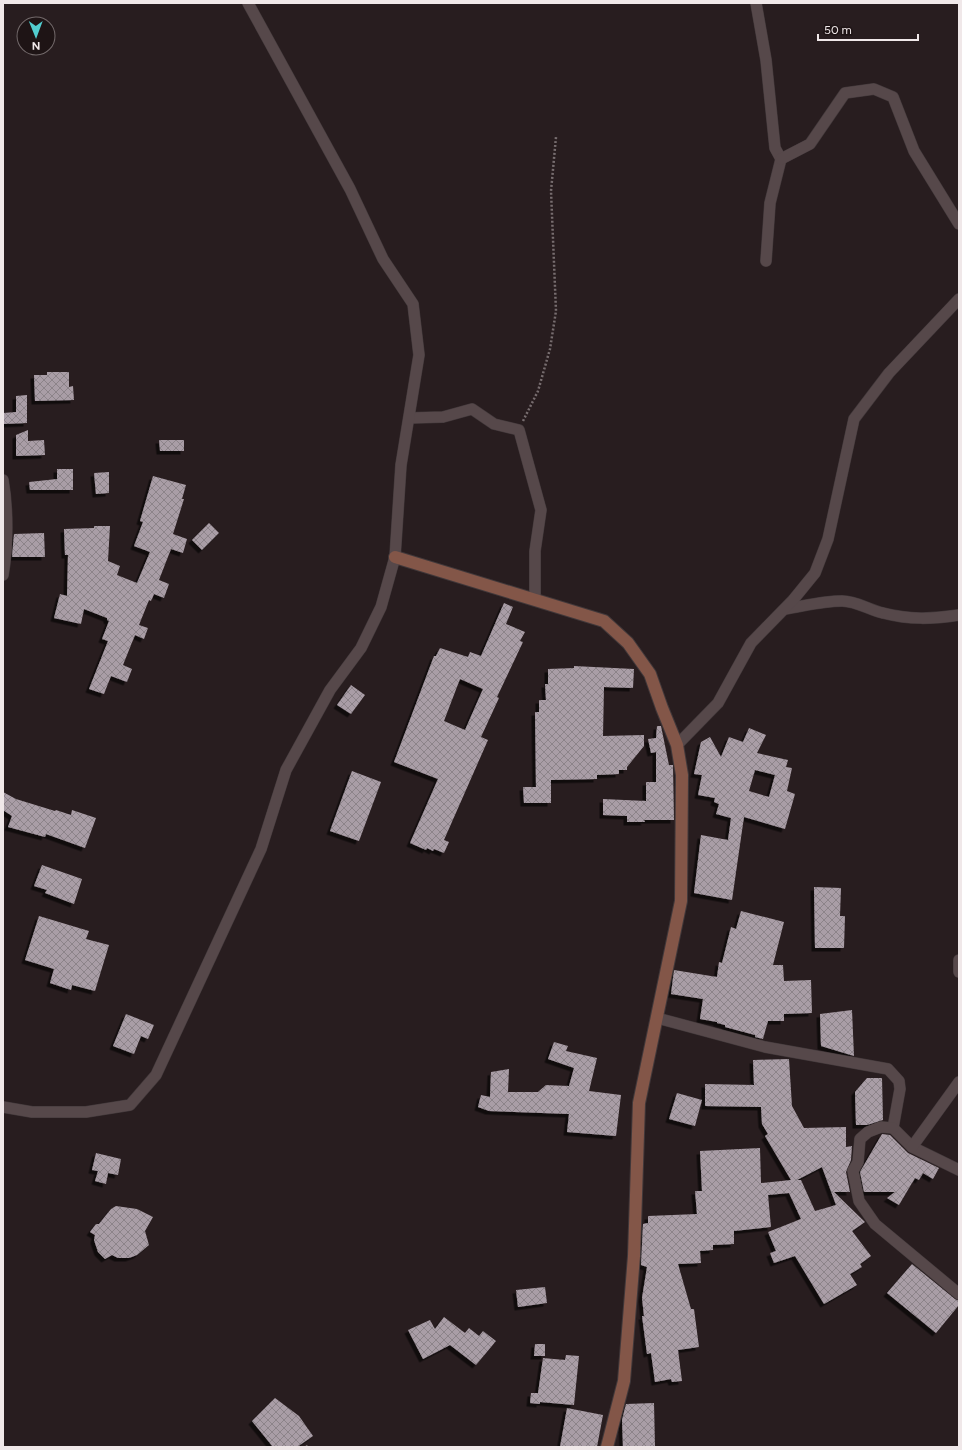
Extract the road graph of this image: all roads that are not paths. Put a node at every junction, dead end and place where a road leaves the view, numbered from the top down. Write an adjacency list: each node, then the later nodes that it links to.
1 (248, 3): 7 (street)
2 (756, 3): 3 (street)
3 (781, 159): 4 (street); 5 (street)
4 (959, 224)
5 (766, 261)
6 (959, 299): 12 (street)
7 (409, 418): 9 (street); 11 (street)
8 (3, 480): 10 (street)
9 (395, 558): 11 (street); 19 (street)
10 (3, 575)
11 (535, 599): 14 (street)
12 (785, 609): 13 (street); 14 (street)
13 (959, 615)
14 (677, 744): 17 (street)
15 (959, 960): 16 (street)
16 (959, 972)
17 (656, 1018): 20 (street); 24 (street)
18 (959, 1082): 21 (street)
19 (3, 1107)
20 (893, 1128): 21 (street); 23 (street)
21 (912, 1147): 22 (street)
22 (959, 1170)
23 (959, 1294)
24 (607, 1447)

